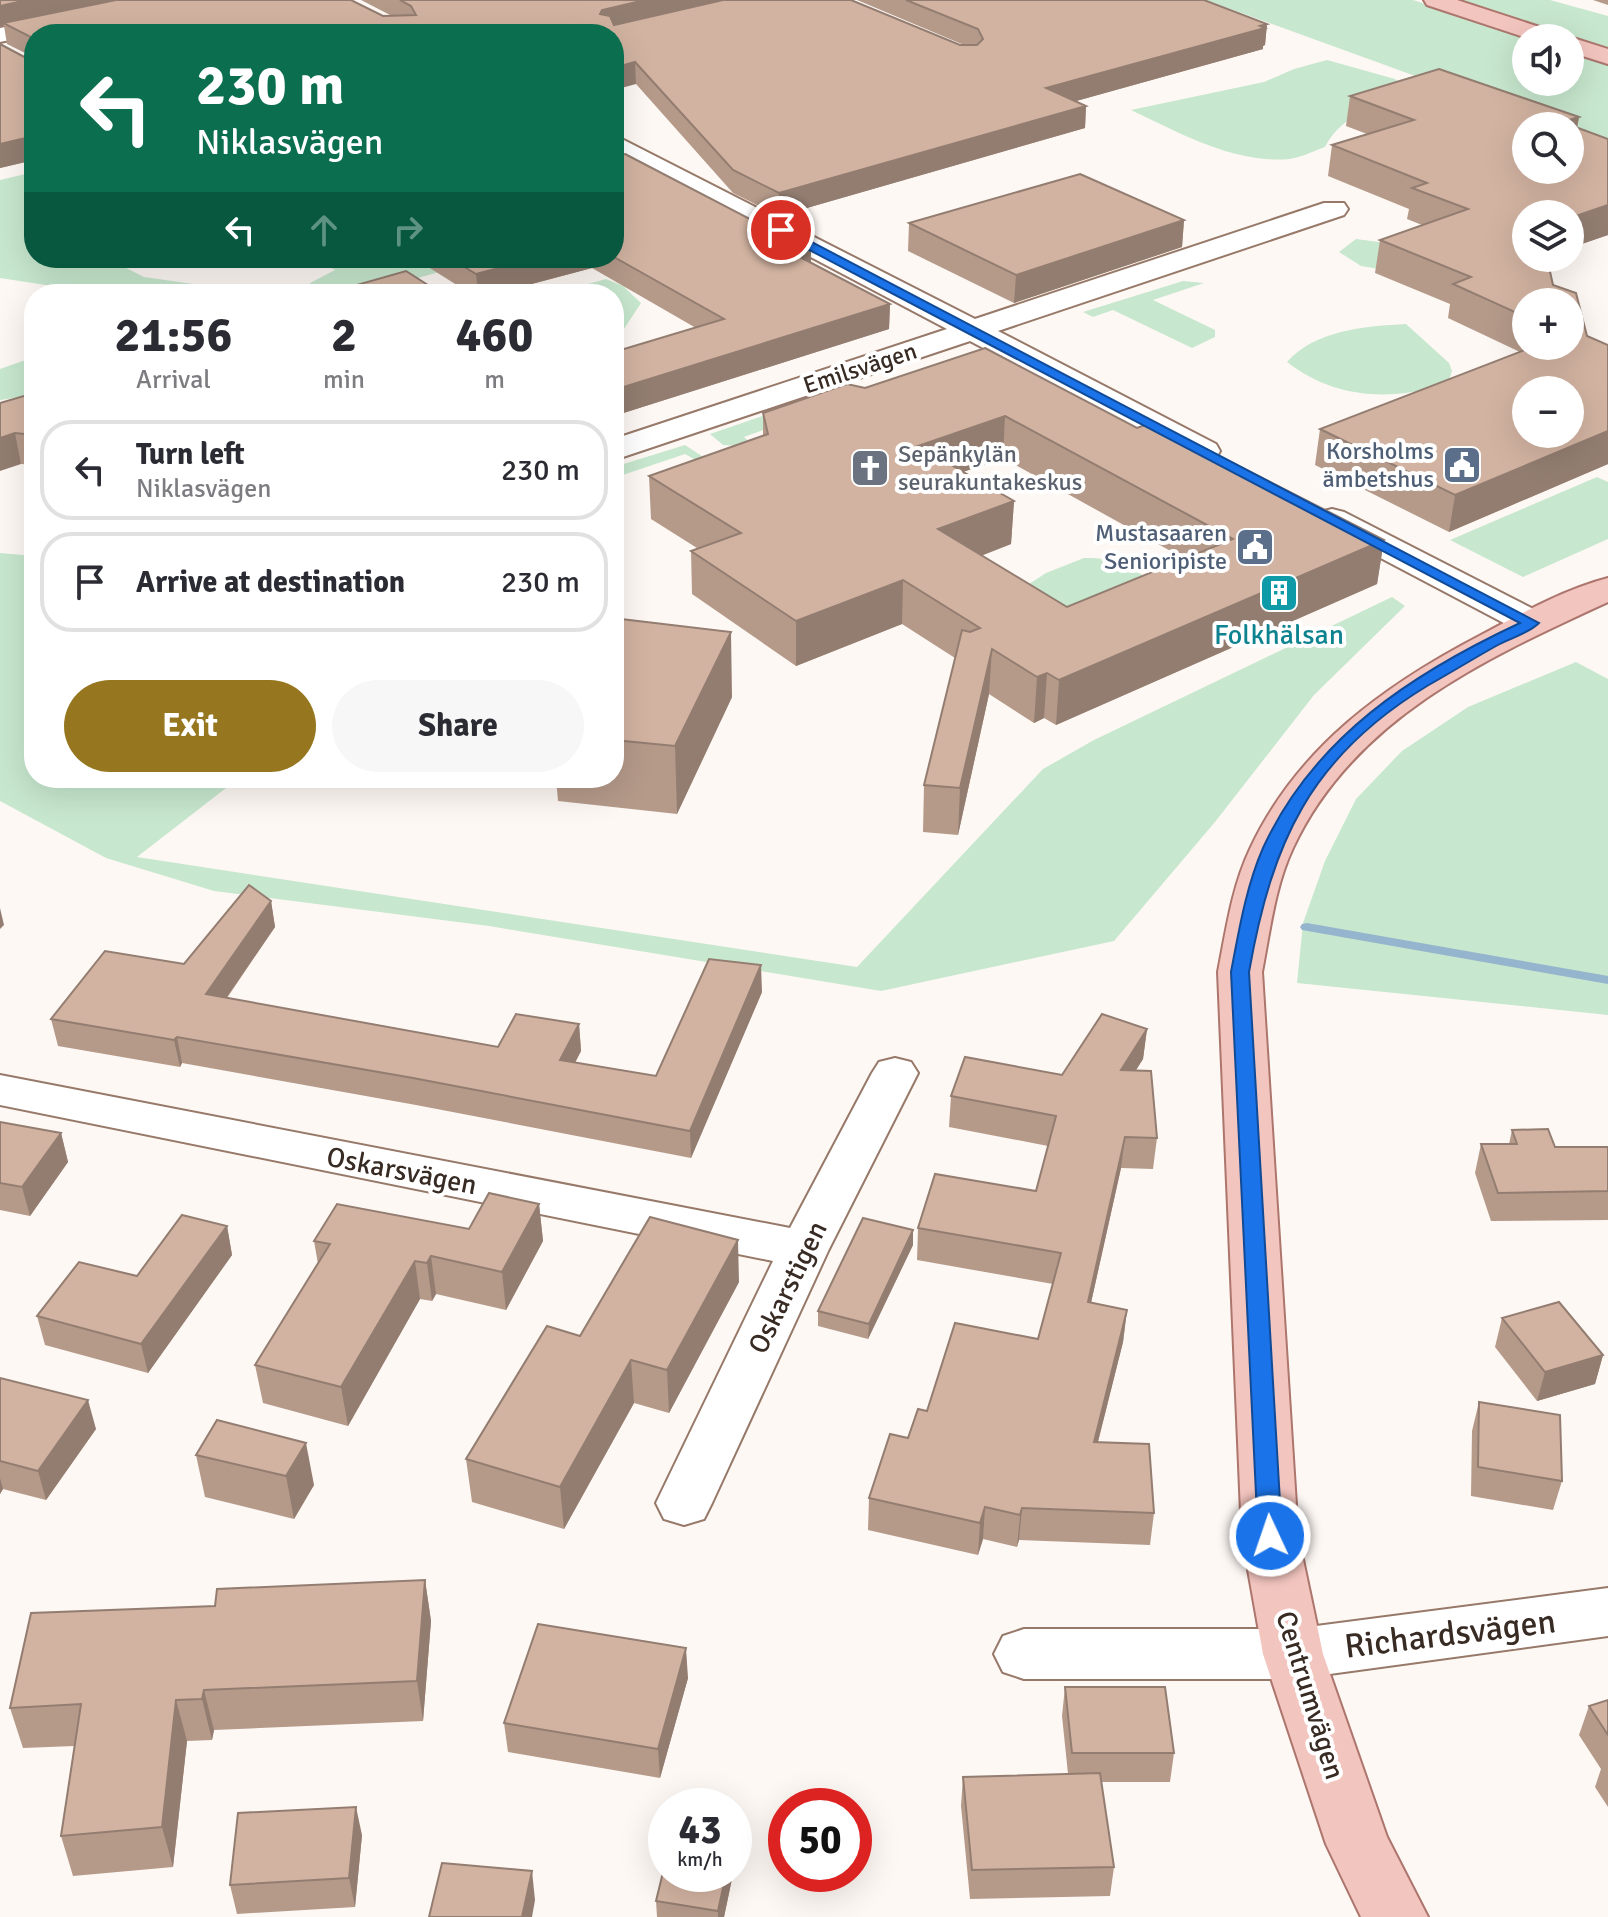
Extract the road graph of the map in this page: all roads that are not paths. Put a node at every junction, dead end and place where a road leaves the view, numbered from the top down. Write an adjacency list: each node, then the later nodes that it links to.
1 (170, 0): 3 (street)
2 (1435, 0): 4 (main road)
3 (53, 24)
4 (1512, 25)
5 (24, 30): 6 (street)
6 (0, 35)
7 (1584, 49): 8 (main road)
8 (1608, 57)
9 (624, 148): 11 (street)
10 (1334, 209): 11 (street, Emilsvägen)
11 (972, 330): 12 (street, Emilsvägen); 13 (street)
12 (624, 447)
13 (1236, 468)
14 (1307, 505): 16 (street)
15 (1608, 589): 16 (main road, Centrumvägen)
16 (1532, 623): 23 (main road, Centrumvägen)
17 (895, 1073): 19 (street, Oskarstigen)
18 (0, 1090): 19 (street, Oskarsvägen)
19 (804, 1249): 20 (street, Oskarstigen)
20 (684, 1503)
21 (1608, 1612): 23 (street, Richardsvägen)
22 (1024, 1654): 23 (street)
23 (1293, 1654): 24 (main road, Centrumvägen)
24 (1395, 1917)

